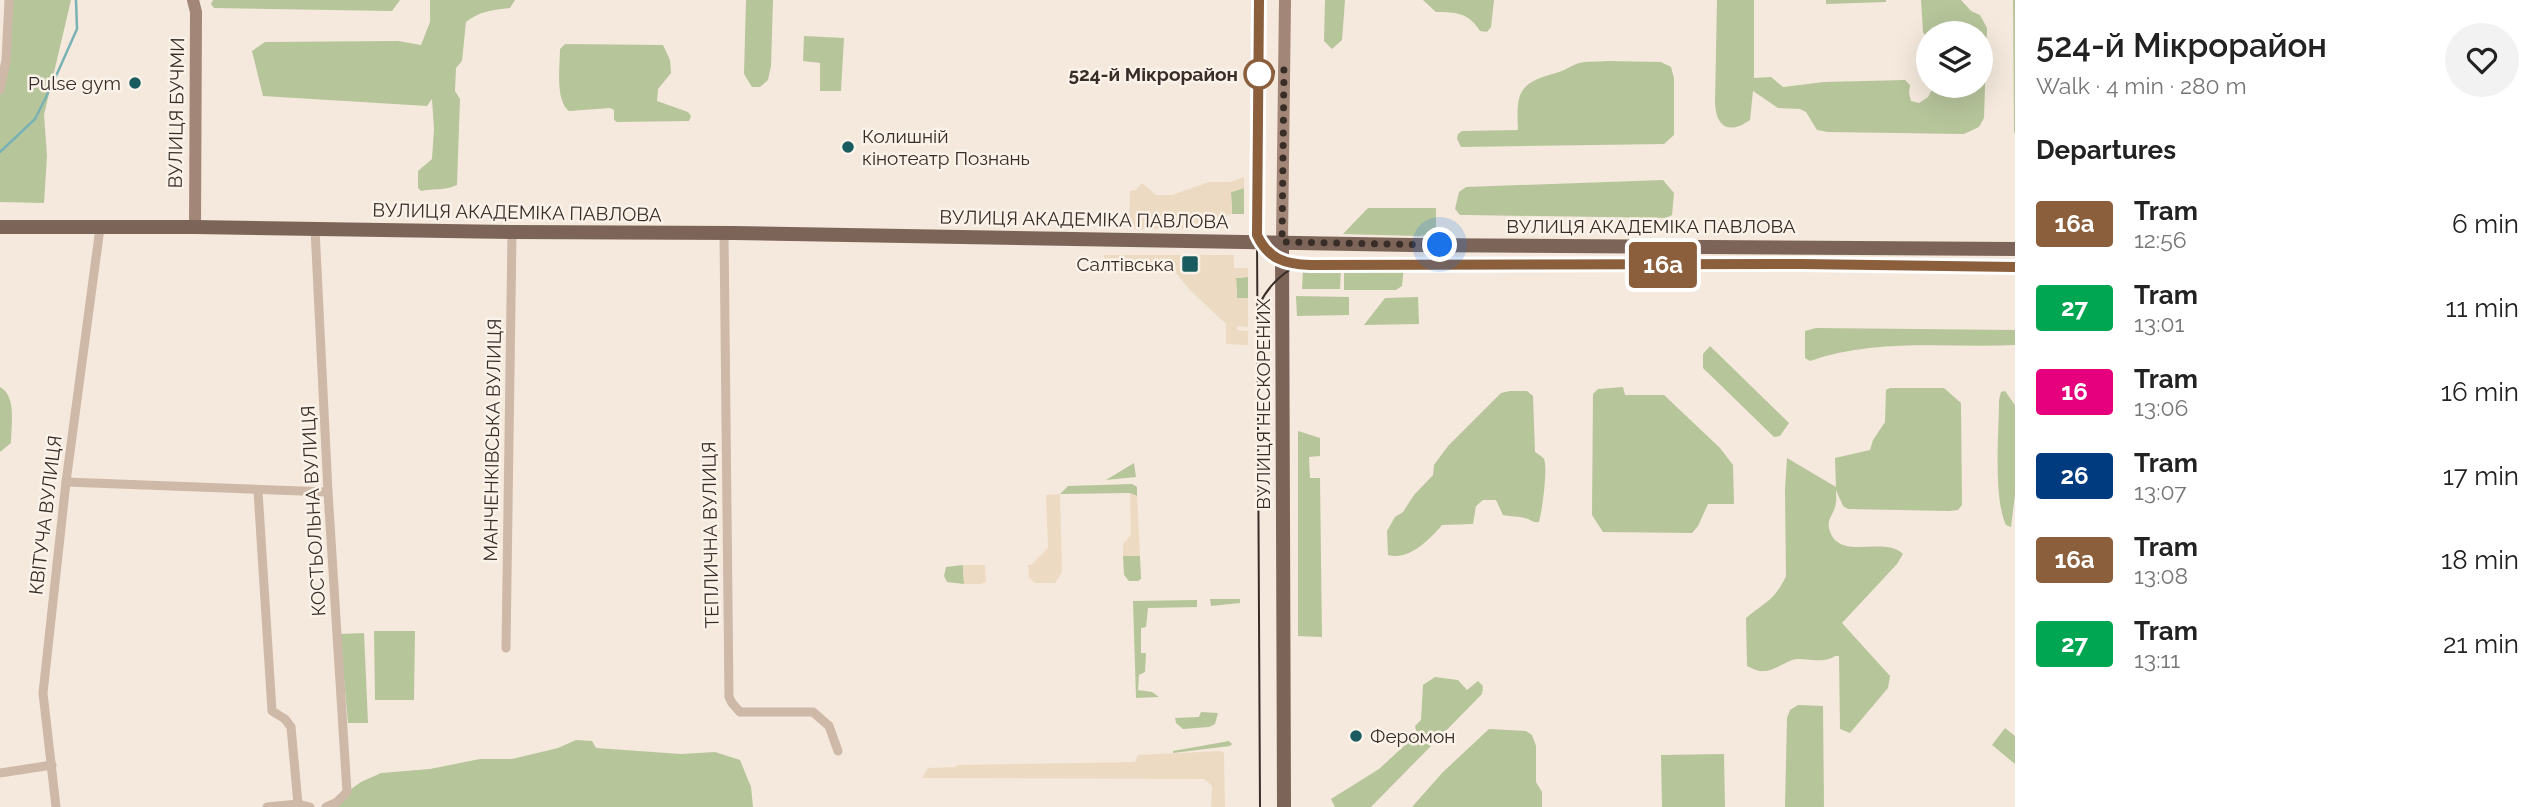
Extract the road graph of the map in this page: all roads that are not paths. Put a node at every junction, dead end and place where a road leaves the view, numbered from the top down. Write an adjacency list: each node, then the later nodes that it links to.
1 (9, 0): 4 (street)
2 (193, 0): 6 (main road, ВУЛИЦЯ БУЧМИ)
3 (1285, 0): 11 (main road, ВУЛИЦЯ НЕСКОРЕНИХ)
4 (0, 90)
5 (0, 227): 7 (main road, ВУЛИЦЯ АКАДЕМІКА ПАВЛОВА)
6 (195, 227): 7 (main road, ВУЛИЦЯ АКАДЕМІКА ПАВЛОВА); 8 (main road, ВУЛИЦЯ АКАДЕМІКА ПАВЛОВА)
7 (100, 228): 13 (street, КВІТУЧА ВУЛИЦЯ)
8 (315, 229): 9 (main road, ВУЛИЦЯ АКАДЕМІКА ПАВЛОВА); 15 (street, КОСТЬОЛЬНА ВУЛИЦЯ)
9 (513, 232): 10 (main road, ВУЛИЦЯ АКАДЕМІКА ПАВЛОВА); 16 (street, МАНЧЕНКІВСЬКА ВУЛИЦЯ)
10 (724, 233): 11 (main road, ВУЛИЦЯ АКАДЕМІКА ПАВЛОВА); 17 (street, ТЕПЛИЧНА ВУЛИЦЯ)
11 (1282, 242): 12 (main road, ВУЛИЦЯ АКАДЕМІКА ПАВЛОВА); 25 (main road, ВУЛИЦЯ НЕСКОРЕНИХ)
12 (2015, 249)
13 (66, 482): 14 (street); 18 (street, КВІТУЧА ВУЛИЦЯ)
14 (258, 491): 15 (street); 20 (street)
15 (328, 492): 24 (street, КОСТЬОЛЬНА ВУЛИЦЯ)
16 (506, 648)
17 (838, 751)
18 (52, 765): 19 (street); 21 (street, КВІТУЧА ВУЛИЦЯ)
19 (0, 773)
20 (298, 804): 22 (street); 23 (street)
21 (56, 807)
22 (267, 807)
23 (310, 807)
24 (326, 807)
25 (1284, 807)

